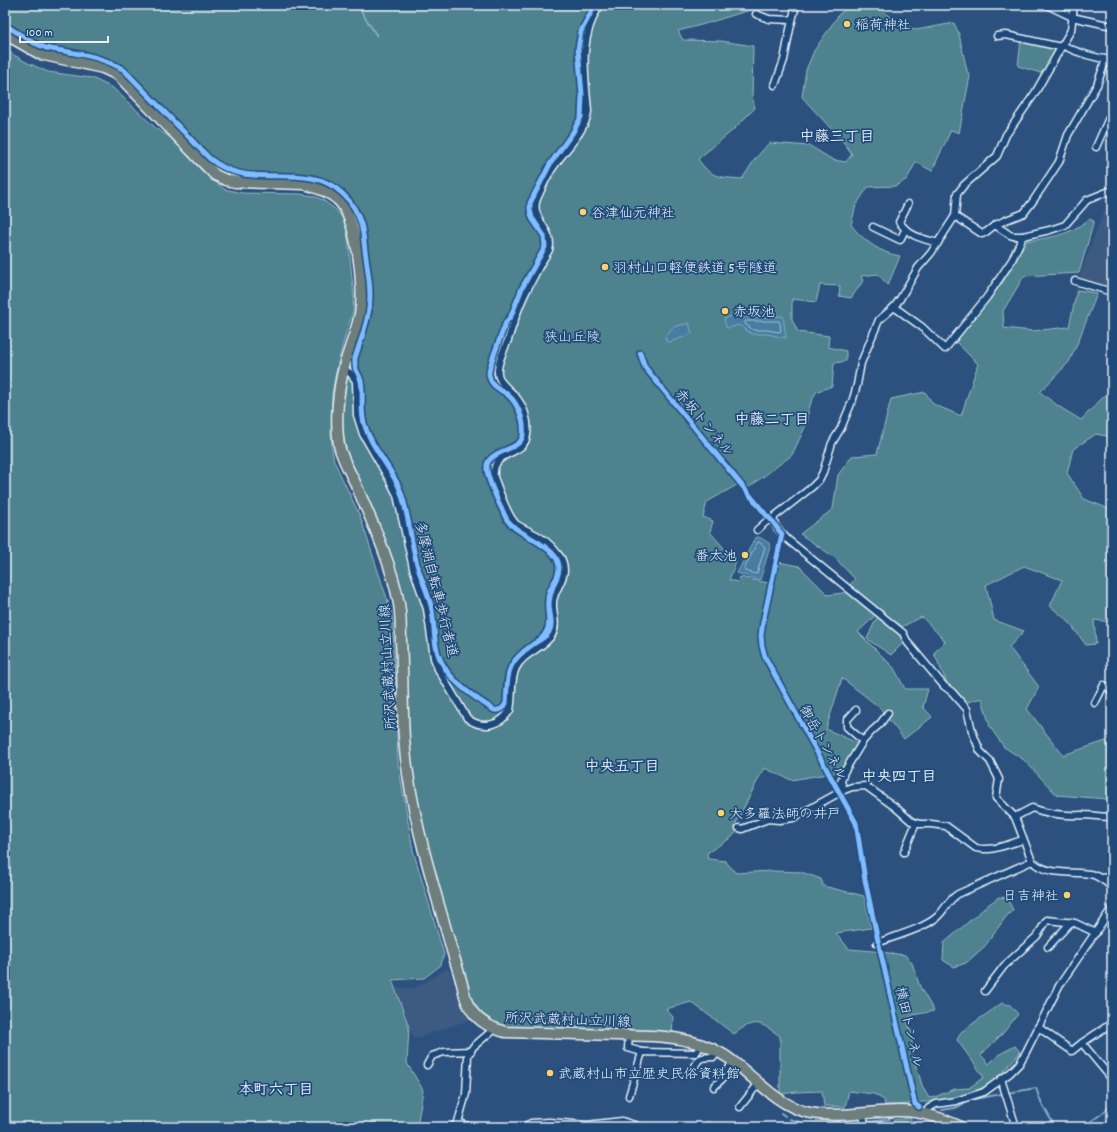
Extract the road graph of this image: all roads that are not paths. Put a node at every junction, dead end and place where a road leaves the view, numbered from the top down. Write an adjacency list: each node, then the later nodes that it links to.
1 (600, 5): 27 (street)
2 (796, 5): 7 (street)
3 (1047, 5): 6 (street)
4 (1074, 5): 6 (street)
5 (756, 14): 7 (street)
6 (1072, 17): 8 (street); 11 (street)
7 (792, 20): 13 (street)
8 (1112, 26)
9 (5, 34): 27 (main road, 所沢武蔵村山立川線)
10 (1002, 34): 11 (street)
11 (1061, 46): 12 (street); 18 (street)
12 (1109, 59): 19 (street)
13 (775, 85)
14 (1112, 111): 15 (street)
15 (1096, 147)
16 (1112, 191): 22 (street)
17 (908, 204): 21 (street)
18 (955, 216): 19 (street); 23 (street)
19 (995, 225): 22 (street)
20 (873, 227): 21 (street)
21 (905, 230): 23 (street)
22 (1024, 236): 26 (street)
23 (938, 243): 26 (street)
24 (1075, 281): 25 (street)
25 (1112, 292)
26 (894, 308): 28 (street)
27 (344, 369): 54 (main road, 所沢武蔵村山立川線)
28 (773, 520): 29 (street); 36 (street)
29 (757, 530)
30 (1112, 692): 31 (street)
31 (1095, 703)
32 (856, 710): 34 (street)
33 (888, 713): 34 (street)
34 (863, 741): 35 (street)
35 (844, 790): 38 (street); 39 (street)
36 (1015, 817): 37 (street); 40 (street)
37 (1112, 817)
38 (916, 823): 40 (street); 41 (street)
39 (739, 828)
40 (1023, 840): 42 (street)
41 (904, 852)
42 (1032, 861): 44 (street); 49 (street)
43 (1112, 876): 44 (street)
44 (1100, 878): 45 (street)
45 (1112, 887)
46 (1112, 908): 48 (street)
47 (1071, 922): 48 (street); 50 (street); 51 (street)
48 (1096, 933): 53 (street)
49 (877, 943)
50 (1048, 947)
51 (985, 991)
52 (1111, 1025): 56 (street)
53 (1038, 1027): 56 (street); 64 (street)
54 (494, 1029): 55 (main road, 所沢武蔵村山立川線); 58 (street)
55 (629, 1035): 57 (main road, 所沢武蔵村山立川線); 59 (street)
56 (1082, 1043): 65 (street)
57 (701, 1044): 59 (street); 60 (main road, 所沢武蔵村山立川線)
58 (471, 1051): 62 (street); 72 (street)
59 (642, 1052): 68 (street)
60 (717, 1052): 61 (main road, 所沢武蔵村山立川線); 63 (street)
61 (733, 1062): 66 (main road, 所沢武蔵村山立川線); 67 (street)
62 (427, 1065)
63 (691, 1074)
64 (1001, 1079): 71 (street); 79 (street)
65 (1112, 1079)
66 (758, 1083): 69 (street); 70 (main road, 所沢武蔵村山立川線)
67 (714, 1087)
68 (629, 1096)
69 (740, 1107)
70 (863, 1112): 71 (main road, 所沢武蔵村山立川線); 77 (street)
71 (925, 1114): 78 (main road, 所沢武蔵村山立川線)
72 (458, 1122): 73 (street); 74 (street)
73 (453, 1127)
74 (470, 1127)
75 (523, 1127): 76 (street)
76 (641, 1127)
77 (865, 1127)
78 (961, 1127)
79 (1016, 1127)

